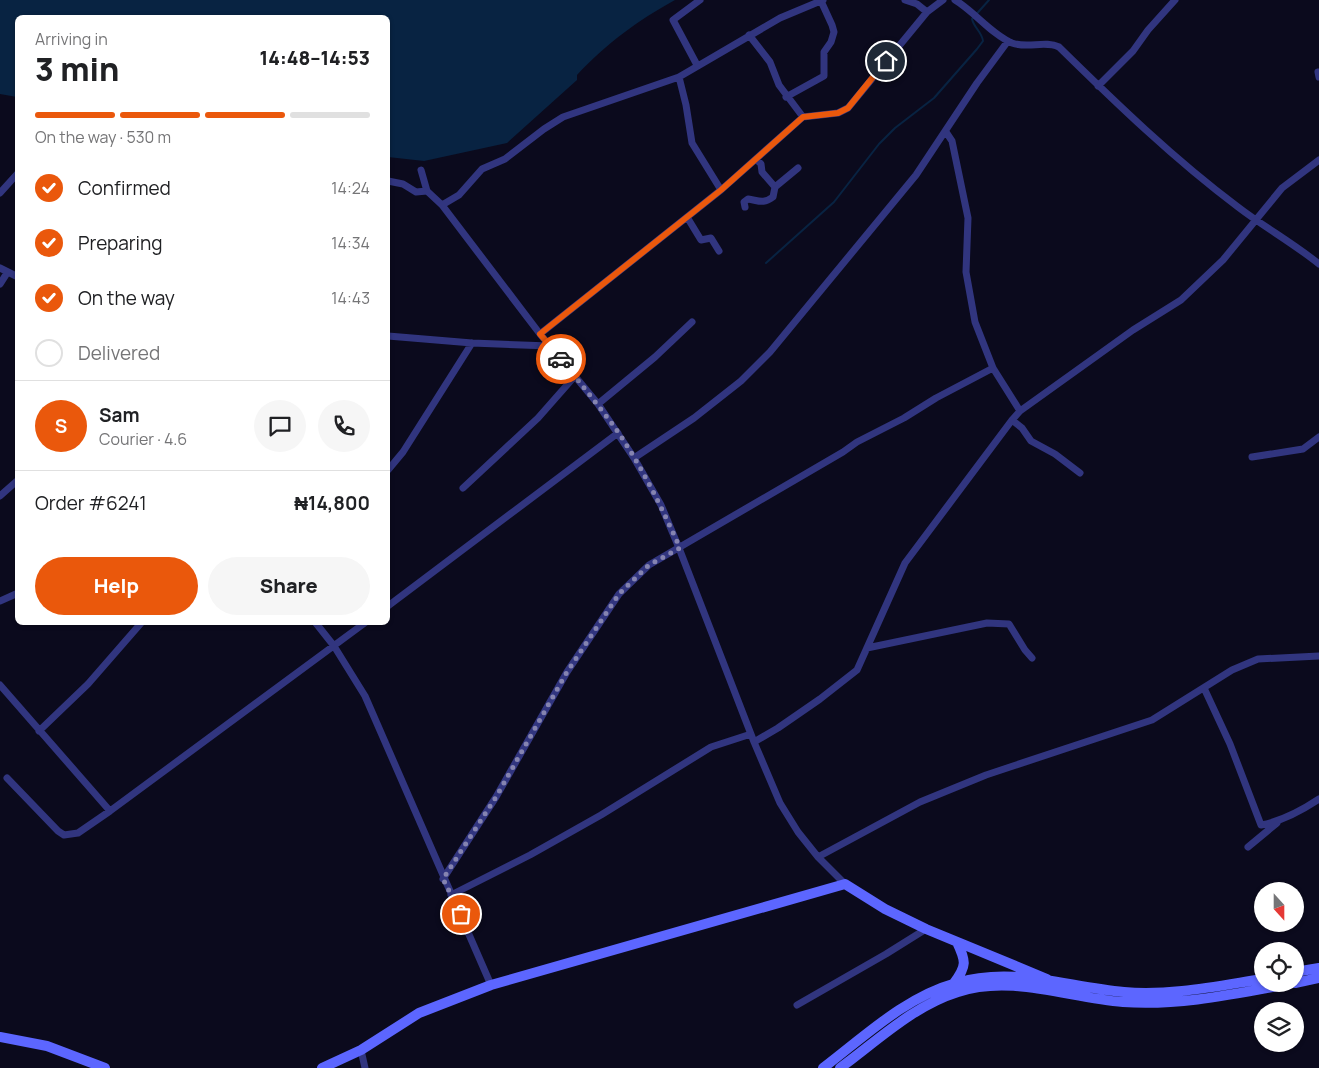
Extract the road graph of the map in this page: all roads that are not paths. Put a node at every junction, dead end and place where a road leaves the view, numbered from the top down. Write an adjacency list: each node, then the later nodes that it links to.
1 (700, 0): 10 (street)
2 (822, 0): 8 (street); 13 (street)
3 (906, 0): 7 (street)
4 (943, 0): 7 (street)
5 (955, 0): 9 (street)
6 (1175, 0): 12 (street)
7 (927, 12): 14 (street)
8 (749, 35): 10 (street); 13 (street)
9 (1008, 41): 12 (street); 15 (street)
10 (697, 65): 11 (street)
11 (679, 77): 23 (street); 26 (street)
12 (1098, 86): 29 (street)
13 (786, 97): 14 (street)
14 (803, 117): 16 (street)
15 (946, 132): 41 (street); 49 (street)
16 (756, 159): 22 (street); 23 (street)
17 (1319, 160): 29 (street)
18 (798, 168): 22 (street)
19 (421, 170): 24 (street)
20 (15, 176): 25 (street)
21 (390, 181): 24 (street)
22 (775, 188): 27 (street)
23 (721, 190): 28 (street)
24 (427, 191): 26 (street)
25 (0, 193)
26 (442, 205): 37 (street)
27 (745, 207)
28 (687, 217): 30 (street); 37 (street)
29 (1256, 221): 31 (street); 44 (street)
30 (719, 251)
31 (1319, 264)
32 (0, 268): 33 (street)
33 (7, 273): 34 (street); 35 (street)
34 (15, 276)
35 (0, 284)
36 (692, 322): 43 (street)
37 (540, 334): 40 (street)
38 (390, 336): 39 (street)
39 (472, 343): 40 (street); 50 (street)
40 (550, 346): 42 (street)
41 (992, 368): 44 (street); 55 (street)
42 (575, 376): 43 (street); 53 (street)
43 (598, 404): 46 (street)
44 (1020, 411): 45 (street)
45 (1012, 420): 51 (street); 63 (street)
46 (618, 433): 49 (street); 58 (street)
47 (1319, 437): 48 (street)
48 (1252, 457)
49 (634, 458): 55 (street)
50 (390, 468)
51 (1080, 473)
52 (15, 483): 54 (street)
53 (463, 488)
54 (0, 496)
55 (680, 548): 69 (street); 77 (street)
56 (15, 594): 57 (street)
57 (0, 601)
58 (390, 604)
59 (139, 625): 68 (street)
60 (317, 625): 62 (street)
61 (362, 625): 62 (street)
62 (334, 646): 73 (street); 77 (street)
63 (867, 648): 65 (street); 70 (street)
64 (1319, 656): 67 (street)
65 (1032, 658)
66 (0, 685): 68 (street)
67 (1204, 688): 74 (street); 76 (street)
68 (39, 731): 73 (street)
69 (751, 734): 70 (street); 79 (street)
70 (754, 742): 76 (street)
71 (7, 778): 73 (street)
72 (1319, 798): 74 (street)
73 (110, 811)
74 (1277, 822): 75 (street)
75 (1248, 847)
76 (818, 857): 78 (street)
77 (443, 879): 79 (street)
78 (845, 884): 80 (main road); 89 (main road)
79 (451, 895): 89 (street)
80 (926, 929): 81 (main road); 91 (street)
81 (957, 942): 85 (main road); 88 (main road)
82 (1319, 968): 83 (main road)
83 (1304, 970)
84 (1319, 978): 87 (main road)
85 (1047, 979): 86 (main road); 88 (main road)
86 (1254, 980)
87 (1304, 981)
88 (954, 983): 93 (main road)
89 (491, 985): 94 (main road)
90 (1254, 990): 95 (main road)
91 (796, 1005)
92 (0, 1037): 96 (main road)
93 (848, 1049): 95 (main road); 99 (main road)
94 (361, 1050): 97 (main road); 98 (street)
95 (861, 1053): 100 (main road)
96 (105, 1068)
97 (322, 1068)
98 (365, 1068)
99 (823, 1068)
100 (840, 1068)

